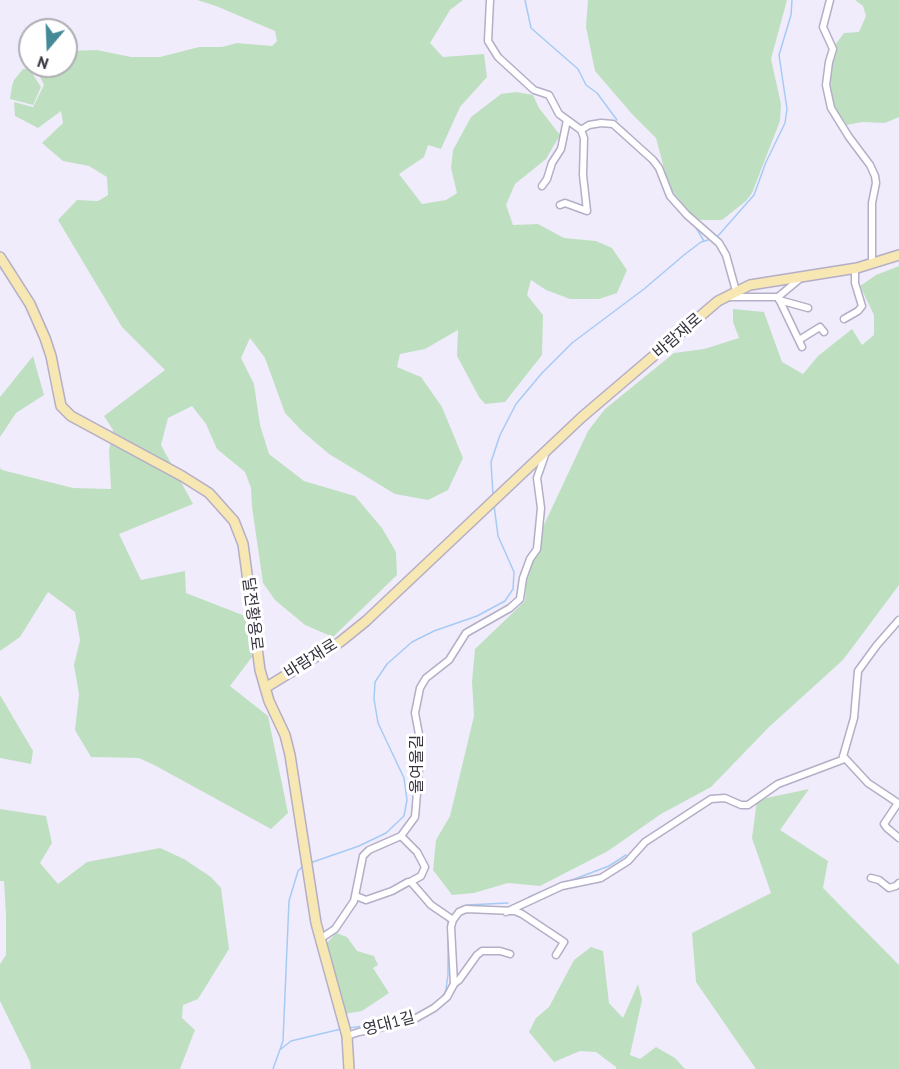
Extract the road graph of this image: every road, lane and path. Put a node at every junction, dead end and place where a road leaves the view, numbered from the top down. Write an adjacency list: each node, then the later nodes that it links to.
1 (490, 0): 3 (street)
2 (830, 0): 9 (street)
3 (567, 120): 4 (street); 5 (street)
4 (581, 129): 6 (street); 12 (street)
5 (542, 186)
6 (560, 205)
7 (899, 255): 9 (main road, 바람재로)
8 (0, 257): 20 (main road, 달전황용로)
9 (872, 263): 10 (main road, 바람재로)
10 (855, 268): 11 (main road, 바람재로); 16 (street)
11 (803, 277): 12 (main road, 바람재로); 14 (street)
12 (736, 291): 13 (main road, 바람재로)
13 (726, 297): 14 (street); 18 (main road, 바람재로)
14 (779, 298): 15 (street); 17 (street)
15 (808, 308)
16 (844, 319)
17 (824, 332)
18 (545, 453): 20 (main road, 바람재로); 23 (street, 울여울길)
19 (899, 620): 21 (street)
20 (265, 688): 31 (main road, 달전황용로)
21 (843, 756): 22 (street); 29 (street)
22 (898, 803): 24 (street)
23 (401, 836): 26 (street); 28 (street)
24 (899, 838)
25 (872, 878): 27 (street)
26 (410, 882): 28 (street); 30 (street)
27 (899, 883)
28 (356, 896): 31 (street)
29 (506, 912): 30 (street); 33 (street)
30 (451, 918): 34 (street)
31 (320, 939): 35 (main road, 달전황용로)
32 (510, 954): 34 (street, 영대1길)
33 (556, 955)
34 (454, 984): 35 (street, 영대1길)
35 (345, 1030): 36 (main road, 달전황용로)
36 (349, 1069)

